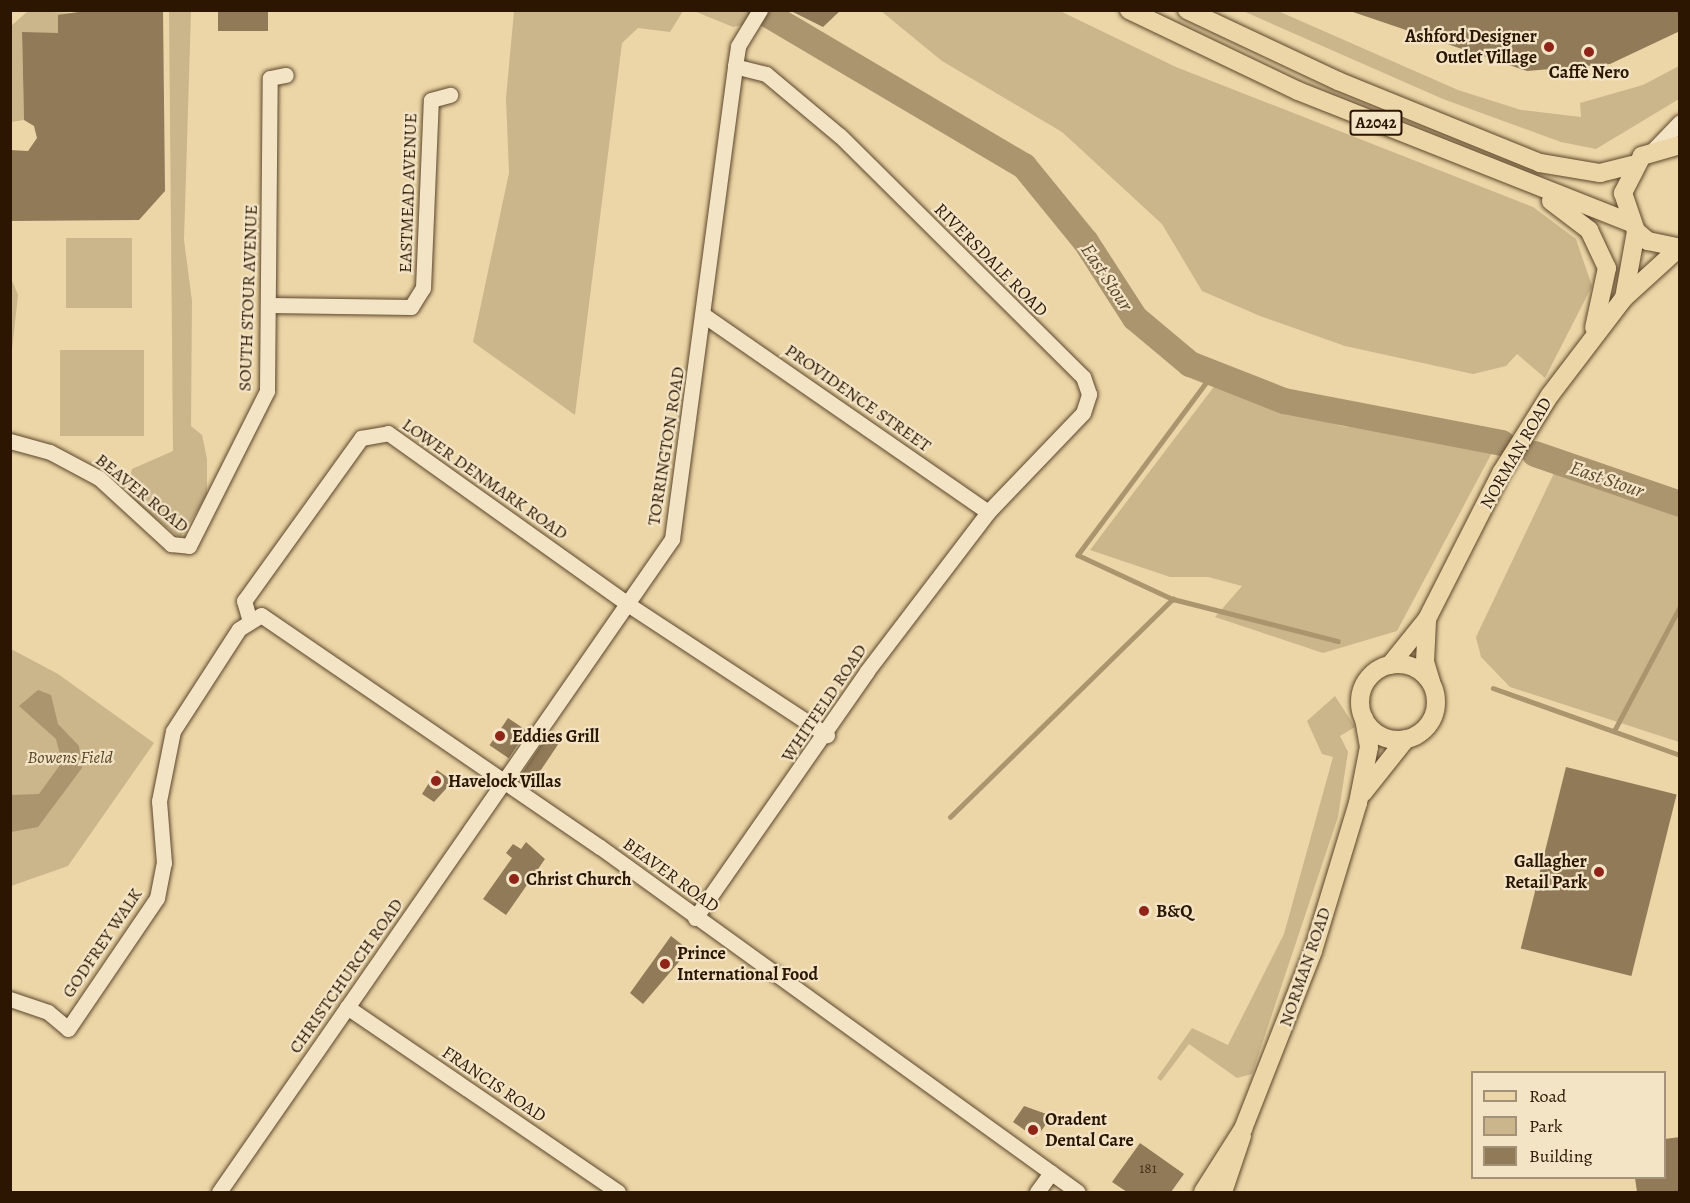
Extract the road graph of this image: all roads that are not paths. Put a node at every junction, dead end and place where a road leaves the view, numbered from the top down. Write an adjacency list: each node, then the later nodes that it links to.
1 (760, 10): 4 (street, TORRINGTON ROAD)
2 (1129, 10): 11 (main road, A2042)
3 (1187, 10): 10 (main road, A2042)
4 (735, 66): 16 (street, TORRINGTON ROAD); 19 (street, RIVERSDALE ROAD)
5 (286, 75): 15 (street, SOUTH STOUR AVENUE)
6 (450, 95): 15 (street, EASTMEAD AVENUE)
7 (1680, 122): 9 (street)
8 (1680, 145): 9 (main road)
9 (1654, 149): 10 (main road)
10 (1632, 165): 12 (main road)
11 (1526, 185): 12 (main road, A2042); 17 (main road)
12 (1633, 227): 13 (main road); 14 (main road)
13 (1679, 248): 14 (main road, NORMAN ROAD)
14 (1624, 298): 17 (main road, NORMAN ROAD)
15 (270, 305): 20 (street, SOUTH STOUR AVENUE)
16 (705, 316): 19 (street, PROVIDENCE STREET); 21 (street, TORRINGTON ROAD)
17 (1591, 336): 23 (main road, NORMAN ROAD)
18 (10, 441): 20 (street, BEAVER ROAD)
19 (988, 512): 27 (street, WHITFELD ROAD)
20 (182, 548)
21 (629, 604): 22 (street, LOWER DENMARK ROAD); 27 (street, LOWER DENMARK ROAD); 29 (street, TORRINGTON ROAD)
22 (249, 618): 29 (street, BEAVER ROAD); 32 (street, GODFREY WALK)
23 (1427, 619): 24 (main road, NORMAN ROAD); 25 (main road, NORMAN ROAD)
24 (1390, 665): 25 (main road); 26 (main road)
25 (1431, 683): 28 (main road)
26 (1364, 718): 28 (main road); 30 (main road, NORMAN ROAD)
27 (827, 735): 31 (street, WHITFELD ROAD)
28 (1406, 739): 30 (main road, NORMAN ROAD)
29 (503, 780): 31 (street, BEAVER ROAD); 33 (street, CHRISTCHURCH ROAD)
30 (1358, 803): 34 (main road, NORMAN ROAD)
31 (695, 918): 35 (street, BEAVER ROAD)
32 (10, 999)
33 (347, 1007): 36 (street, CHRISTCHURCH ROAD); 37 (street, FRANCIS ROAD)
34 (1243, 1128): 40 (main road, NORMAN ROAD); 41 (main road, NORMAN ROAD)
35 (1051, 1173): 38 (street); 39 (street, BEAVER ROAD)
36 (219, 1192)
37 (618, 1192)
38 (1037, 1192)
39 (1078, 1192)
40 (1203, 1192)
41 (1223, 1192)

